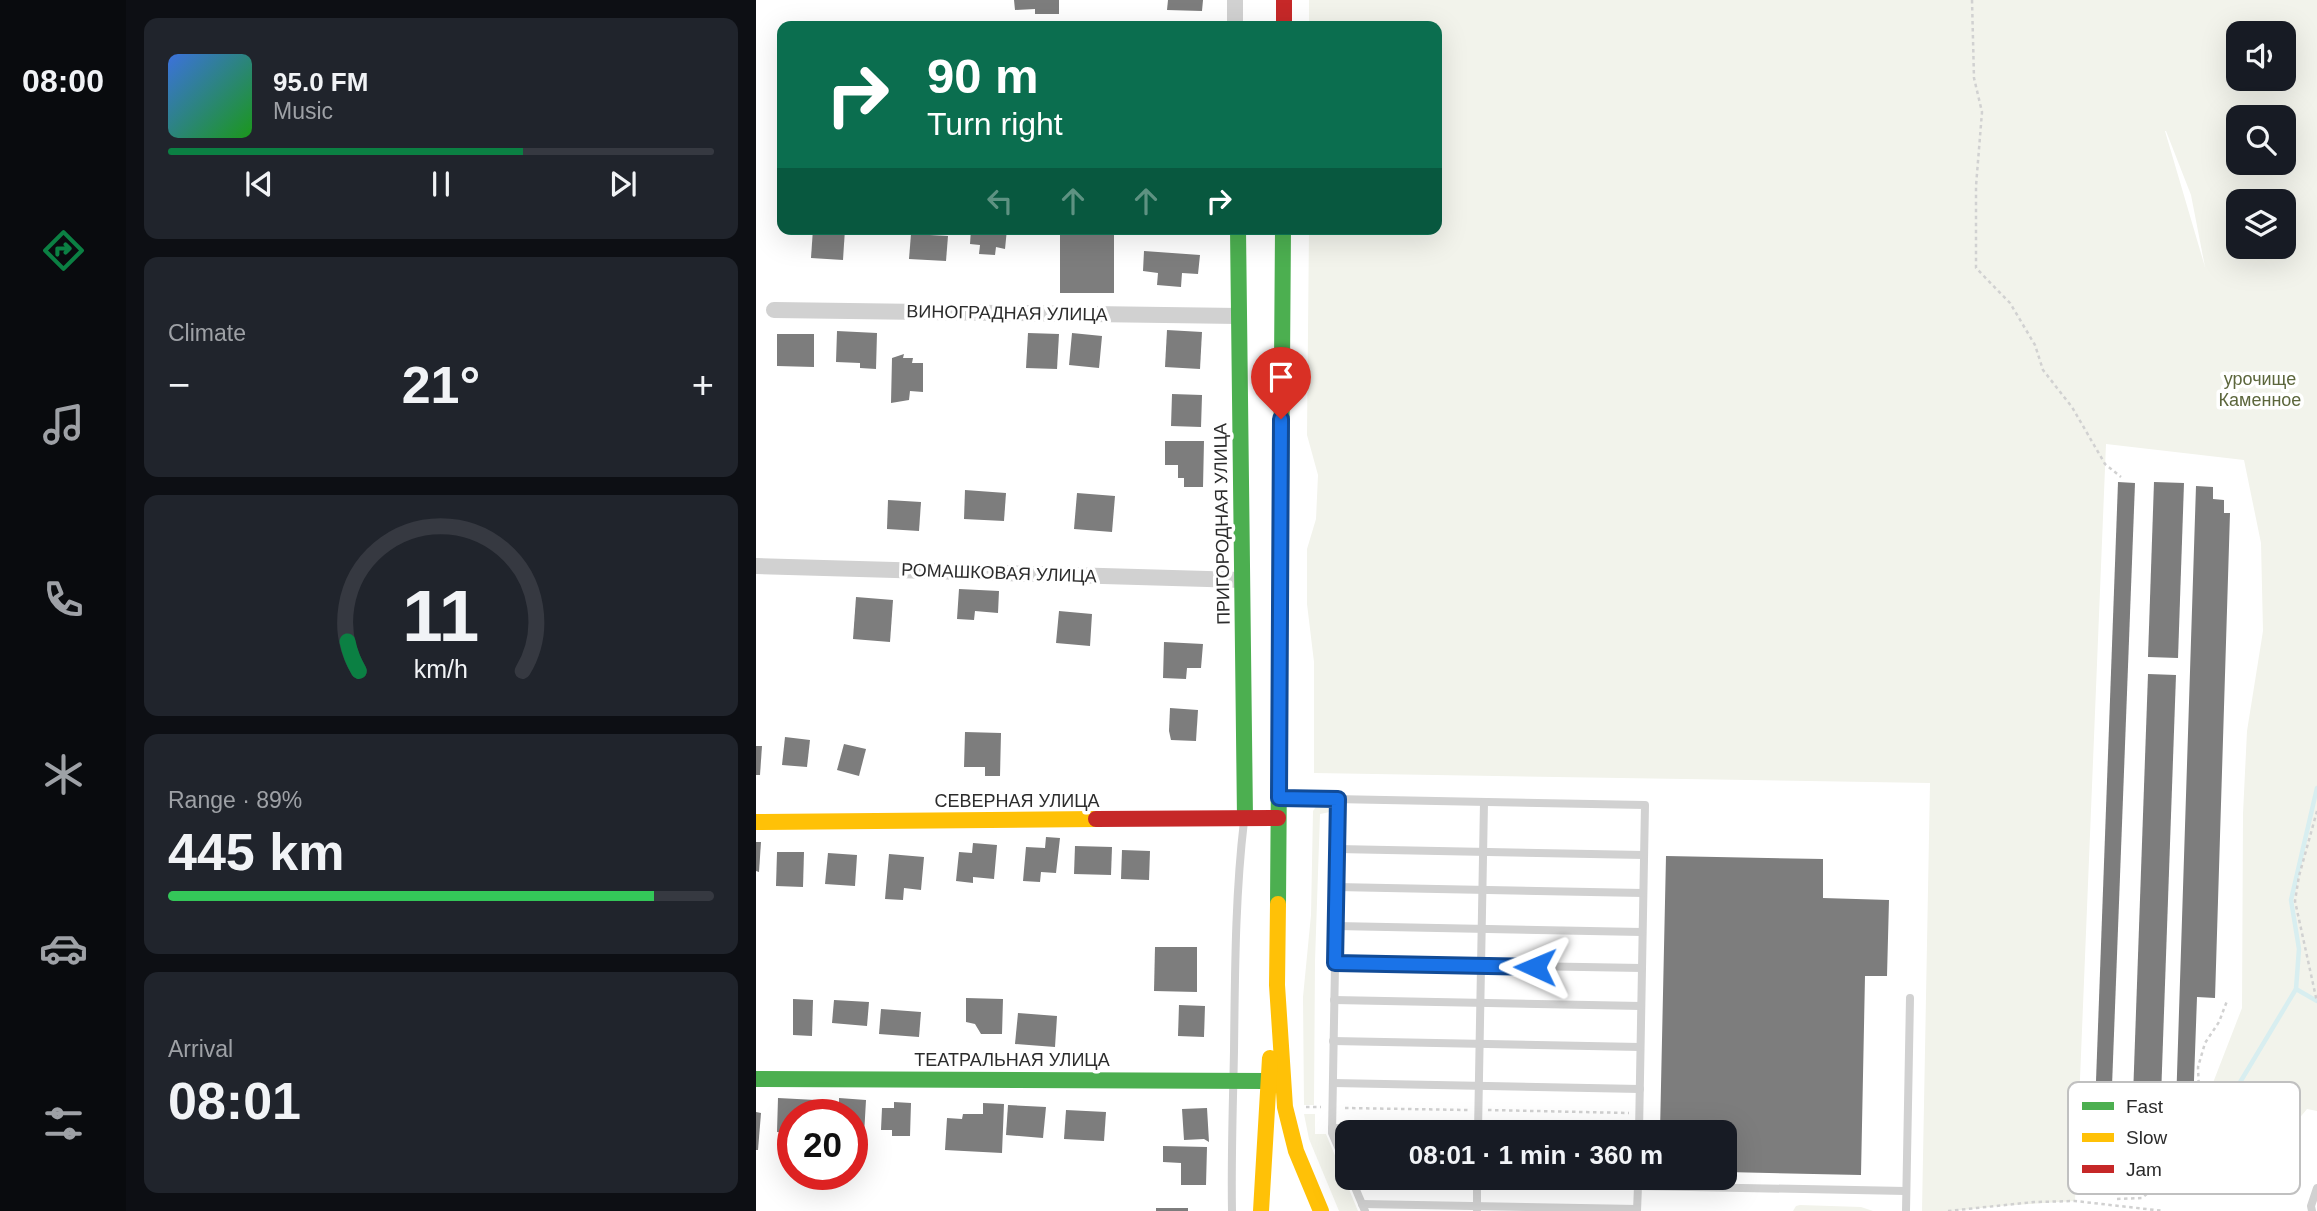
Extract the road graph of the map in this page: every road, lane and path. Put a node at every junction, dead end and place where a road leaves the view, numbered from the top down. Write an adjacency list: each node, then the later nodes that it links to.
1 (1235, 0): 4 (street)
2 (1284, 0): 5 (street)
3 (1972, 0): 10 (path)
4 (1235, 21)
5 (1284, 21)
6 (1238, 235): 9 (street, ПРИГОРОДНАЯ УЛИЦА)
7 (1283, 235): 13 (street)
8 (774, 310): 9 (street, ВИНОГРАДНАЯ УЛИЦА)
9 (1239, 316): 12 (street, ПРИГОРОДНАЯ УЛИЦА)
10 (2121, 477)
11 (756, 566): 12 (street, РОМАШКОВАЯ УЛИЦА)
12 (1242, 580): 17 (street, ПРИГОРОДНАЯ УЛИЦА)
13 (1279, 798): 14 (lane); 18 (street)
14 (1338, 799): 15 (lane); 20 (lane)
15 (1484, 802): 21 (lane); 22 (lane)
16 (2317, 811): 36 (path)
17 (1245, 818): 18 (street, СЕВЕРНАЯ УЛИЦА); 19 (street, СЕВЕРНАЯ УЛИЦА); 43 (lane)
18 (1278, 818): 32 (street)
19 (756, 822)
20 (1337, 849): 21 (lane); 23 (lane)
21 (1483, 852): 22 (lane); 24 (lane)
22 (1644, 855): 25 (lane)
23 (1336, 887): 24 (lane); 26 (lane)
24 (1483, 890): 25 (lane); 27 (lane)
25 (1643, 893): 28 (lane)
26 (1336, 926): 27 (lane); 29 (lane)
27 (1482, 929): 28 (lane); 30 (lane)
28 (1642, 932): 31 (lane)
29 (1335, 963): 30 (lane); 34 (lane)
30 (1481, 966): 31 (lane); 37 (lane)
31 (1642, 968): 38 (lane)
32 (1277, 985): 44 (street); 49 (street)
33 (1910, 998): 63 (lane)
34 (1334, 1000): 37 (lane); 39 (lane)
35 (2227, 1001): 45 (path)
36 (2317, 1002)
37 (1481, 1003): 38 (lane); 40 (lane)
38 (1641, 1006): 41 (lane)
39 (1333, 1041): 40 (lane); 46 (lane)
40 (1480, 1044): 41 (lane); 47 (lane)
41 (1640, 1047): 48 (lane)
42 (756, 1079): 43 (street, ТЕАТРАЛЬНАЯ УЛИЦА)
43 (1234, 1080): 44 (street, ТЕАТРАЛЬНАЯ УЛИЦА); 69 (lane)
44 (1267, 1081): 70 (street)
45 (2199, 1082)
46 (1333, 1083): 47 (lane); 50 (lane)
47 (1479, 1086): 48 (lane); 51 (lane)
48 (1640, 1088): 52 (lane)
49 (1285, 1107): 50 (path); 71 (street)
50 (1332, 1107): 51 (path); 55 (lane)
51 (1479, 1110): 52 (path); 53 (lane)
52 (1639, 1113): 54 (lane)
53 (1479, 1120)
54 (1639, 1120)
55 (1332, 1128): 56 (lane); 57 (lane)
56 (1335, 1128)
57 (1335, 1140)
58 (1737, 1185): 63 (lane)
59 (2317, 1188): 75 (lane)
60 (1356, 1190): 66 (lane)
61 (1477, 1190): 67 (lane)
62 (1638, 1190): 68 (lane)
63 (1906, 1191): 72 (lane)
64 (2147, 1194): 65 (path)
65 (2117, 1199)
66 (1364, 1208): 67 (lane)
67 (1477, 1209): 68 (lane)
68 (1637, 1210)
69 (1232, 1211)
70 (1261, 1211)
71 (1321, 1211)
72 (1906, 1211)
73 (1948, 1211): 74 (path)
74 (2165, 1211)
75 (2312, 1211)

